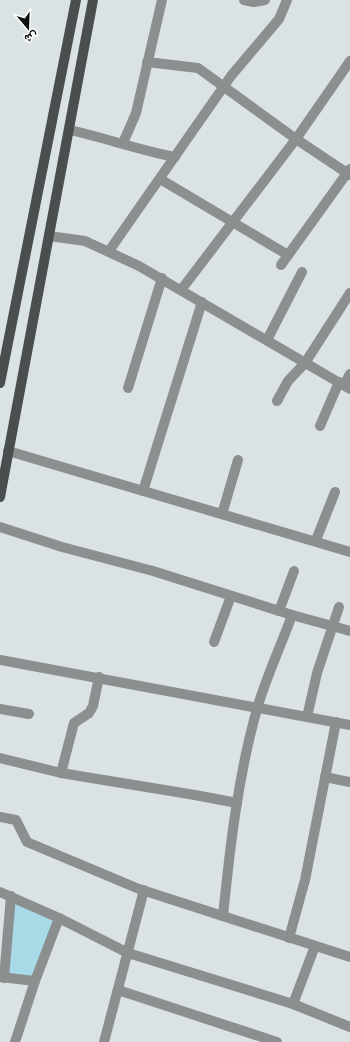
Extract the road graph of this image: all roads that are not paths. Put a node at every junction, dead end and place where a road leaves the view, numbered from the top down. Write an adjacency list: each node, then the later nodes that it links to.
1 (76, 0): 29 (main road)
2 (93, 0): 10 (main road)
3 (162, 0): 8 (street)
4 (244, 0): 5 (street)
5 (265, 0)
6 (287, 0): 9 (street)
7 (350, 61): 11 (street)
8 (147, 62): 9 (street); 12 (street)
9 (224, 86): 11 (street); 13 (street)
10 (70, 130): 12 (street); 17 (main road)
11 (296, 139): 14 (street); 16 (street)
12 (123, 143): 13 (street)
13 (175, 157): 15 (street)
14 (349, 172): 19 (street)
15 (160, 179): 16 (street); 18 (street)
16 (232, 221): 19 (street); 23 (street)
17 (49, 236): 18 (street); 34 (main road)
18 (109, 251): 22 (street)
19 (288, 255): 20 (street)
20 (281, 265)
21 (302, 272): 26 (street)
22 (162, 278): 23 (street); 31 (street)
23 (181, 290): 25 (street)
24 (350, 293): 27 (street)
25 (202, 302): 26 (street); 36 (street)
26 (267, 340): 27 (street)
27 (305, 363): 30 (street); 32 (street)
28 (350, 374): 30 (street)
29 (0, 383)
30 (344, 385): 33 (street)
31 (128, 388)
32 (277, 401)
33 (320, 426)
34 (8, 451): 36 (street); 38 (main road)
35 (238, 460): 39 (street)
36 (143, 491): 39 (street)
37 (335, 492): 41 (street)
38 (0, 497)
39 (222, 514): 41 (street)
40 (0, 527): 44 (street)
41 (316, 540): 42 (street)
42 (350, 552)
43 (294, 571): 46 (street)
44 (232, 596): 46 (street); 50 (street)
45 (339, 607): 48 (street)
46 (279, 611): 47 (street)
47 (292, 615): 48 (street); 54 (street)
48 (332, 626): 49 (street); 56 (street)
49 (350, 631)
50 (214, 642)
51 (0, 660): 52 (street)
52 (99, 677): 54 (street); 60 (street)
53 (0, 709): 55 (street)
54 (257, 709): 56 (street); 63 (street)
55 (29, 714)
56 (307, 717): 57 (street)
57 (336, 722): 58 (street); 61 (street)
58 (350, 725)
59 (0, 758): 60 (street)
60 (61, 773): 63 (street)
61 (325, 777): 62 (street); 70 (street)
62 (350, 782)
63 (237, 804): 68 (street)
64 (0, 817): 65 (street)
65 (144, 890): 68 (street); 72 (street)
66 (0, 892): 67 (street)
67 (11, 896): 69 (street); 74 (street)
68 (222, 916): 70 (street)
69 (59, 918): 72 (street); 75 (street)
70 (289, 938): 71 (street)
71 (314, 946): 73 (street); 77 (street)
72 (128, 953): 76 (street); 77 (street)
73 (350, 957)
74 (2, 977): 75 (street)
75 (35, 981): 79 (street)
76 (118, 990): 80 (street); 81 (street)
77 (293, 1004): 78 (street)
78 (350, 1027)
79 (16, 1042)
80 (104, 1042)
81 (277, 1042)

